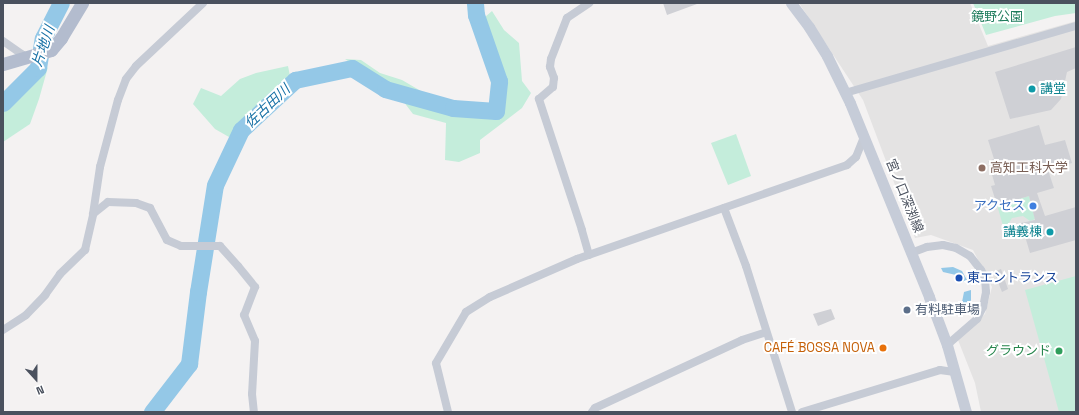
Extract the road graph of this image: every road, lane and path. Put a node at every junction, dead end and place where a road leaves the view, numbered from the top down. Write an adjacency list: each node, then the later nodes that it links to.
1 (82, 3): 7 (main road)
2 (203, 3): 12 (street)
3 (589, 3): 14 (street)
4 (791, 3): 9 (main road, 宮ノ口深渕線)
5 (1076, 26): 9 (street)
6 (3, 41): 7 (street)
7 (28, 58): 8 (main road)
8 (3, 64)
9 (846, 93): 10 (main road, 宮ノ口深渕線)
10 (864, 137): 11 (street); 13 (main road, 宮ノ口深渕線)
11 (724, 208): 14 (street); 16 (street)
12 (93, 214): 15 (street); 20 (street)
13 (912, 253): 17 (main road, 宮ノ口深渕線); 17 (street)
14 (589, 255): 19 (street)
15 (3, 330)
16 (766, 332): 21 (street); 22 (street)
17 (947, 345): 18 (main road, 宮ノ口深渕線)
18 (955, 372): 23 (street); 24 (main road, 宮ノ口深渕線)
19 (445, 411)
20 (254, 412)
21 (592, 412)
22 (792, 412)
23 (802, 412)
24 (966, 412)

